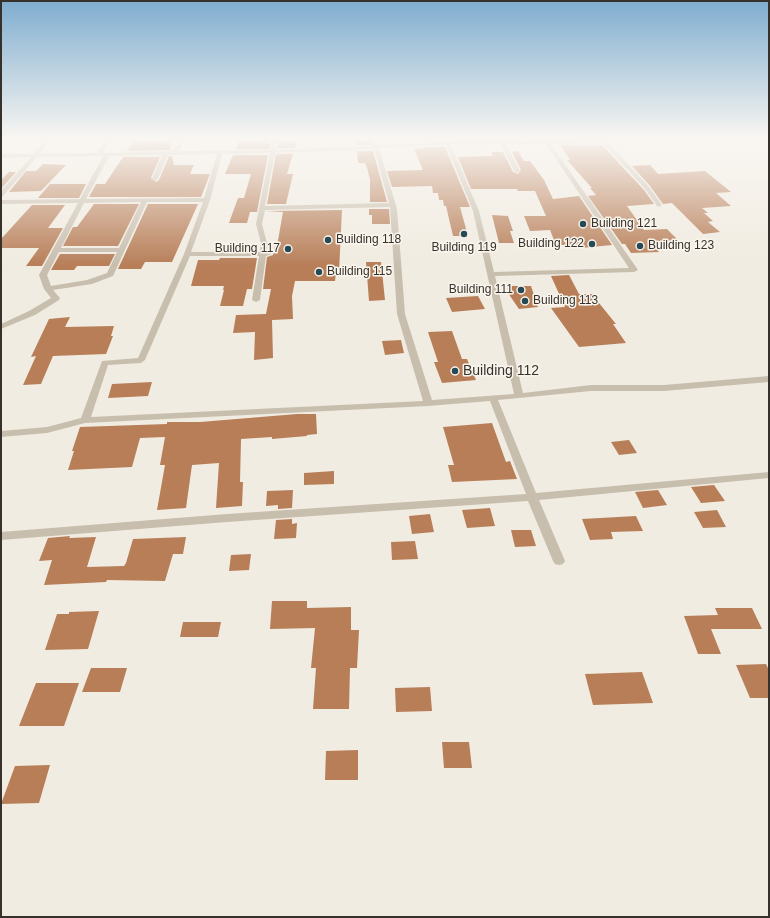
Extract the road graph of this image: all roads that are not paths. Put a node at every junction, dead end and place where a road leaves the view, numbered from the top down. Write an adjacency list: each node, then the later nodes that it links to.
1 (93, 181): 14 (street)
2 (212, 181): 11 (street)
3 (268, 181): 17 (street)
4 (386, 181): 16 (street)
5 (463, 181): 22 (street)
6 (577, 181): 22 (street)
7 (639, 181): 15 (street)
8 (12, 182): 9 (street); 10 (street)
9 (1, 183)
10 (1, 195)
11 (207, 200): 12 (street); 20 (street)
12 (145, 201): 14 (street); 19 (street)
13 (1, 202): 14 (street)
14 (82, 202): 18 (street)
15 (659, 205)
16 (394, 206): 17 (street); 29 (street)
17 (263, 208): 21 (street)
18 (56, 250): 19 (street); 23 (street)
19 (122, 250): 23 (street)
20 (187, 254): 21 (street); 30 (street)
21 (266, 254): 24 (street)
22 (491, 274): 27 (street)
23 (48, 289): 25 (street)
24 (256, 300)
25 (1, 327)
26 (768, 381): 27 (street)
27 (520, 396): 28 (street)
28 (493, 398): 29 (street); 33 (street)
29 (428, 402): 30 (street)
30 (85, 420): 31 (street)
31 (1, 434)
32 (769, 475): 33 (street)
33 (532, 497): 34 (street); 35 (street)
34 (1, 536)
35 (559, 561)

